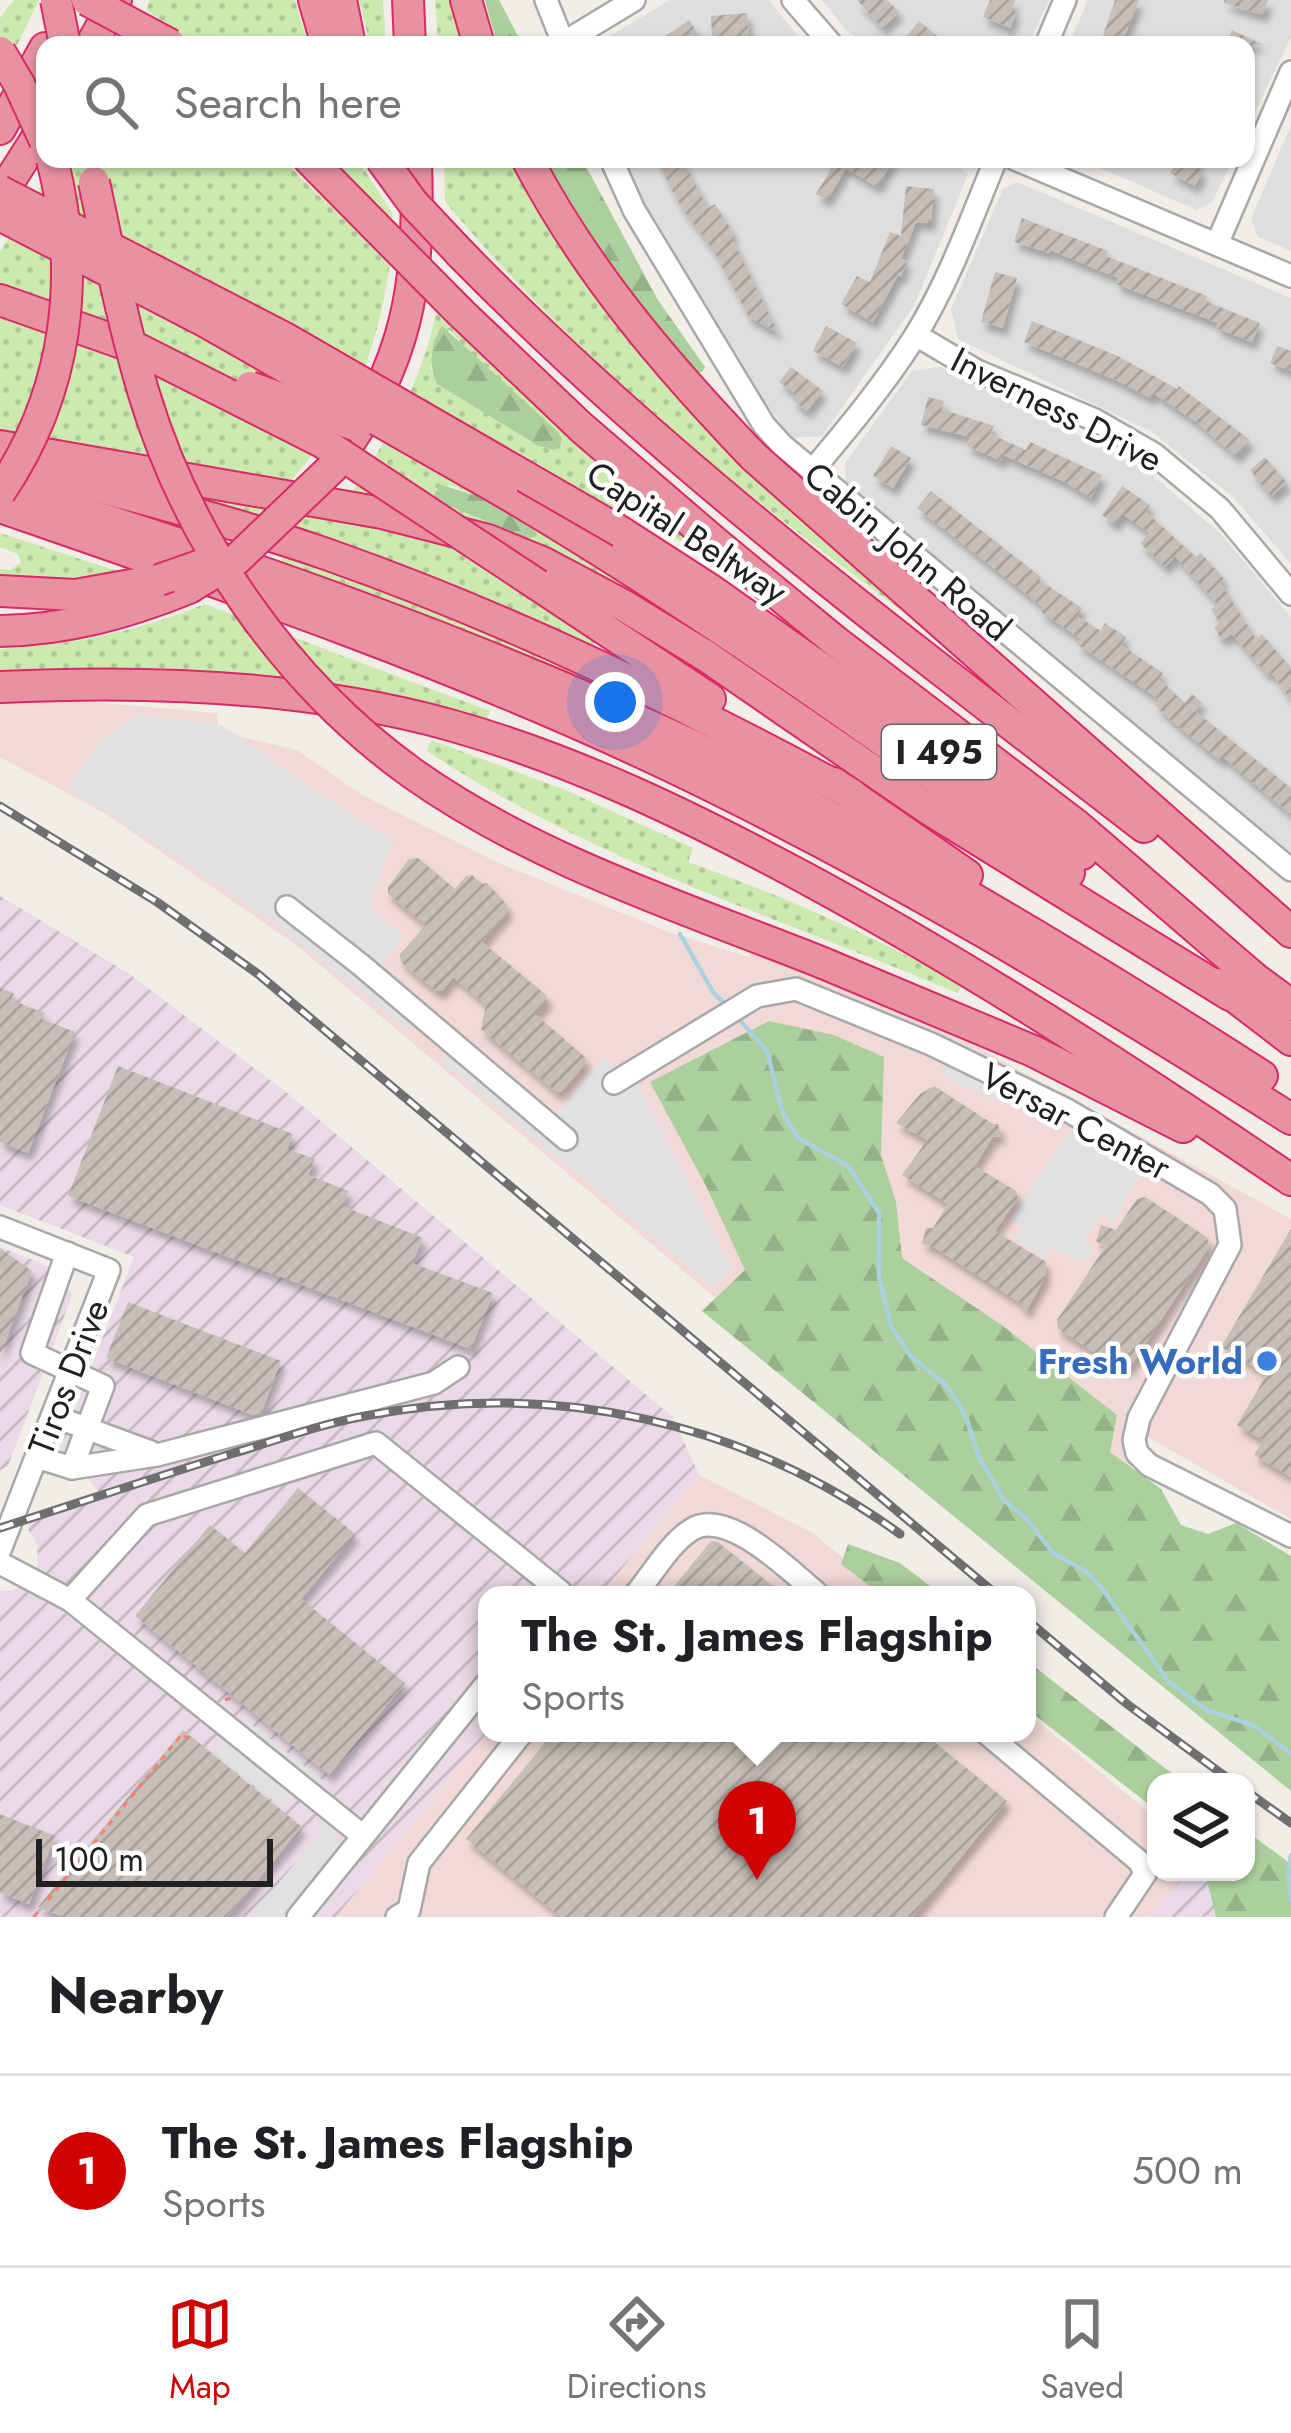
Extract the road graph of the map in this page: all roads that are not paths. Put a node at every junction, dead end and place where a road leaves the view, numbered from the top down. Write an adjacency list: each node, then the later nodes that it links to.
1 (56, 0): 14 (highway, bridge)
2 (69, 0): 13 (highway)
3 (87, 0): 16 (highway, bridge)
4 (116, 0): 15 (highway)
5 (314, 0): 17 (highway)
6 (341, 0): 18 (highway)
7 (408, 0): 19 (highway)
8 (466, 0): 20 (highway)
9 (546, 0): 21 (street)
10 (634, 0): 22 (street)
11 (793, 0): 23 (street)
12 (1065, 0): 24 (street)
13 (51, 36)
14 (63, 36)
15 (97, 36)
16 (154, 36)
17 (324, 36)
18 (348, 36)
19 (410, 36)
20 (476, 36)
21 (561, 36)
22 (577, 36)
23 (824, 36)
24 (1050, 36)
25 (0, 52): 28 (highway, bridge)
26 (36, 64): 29 (highway)
27 (1291, 72): 31 (street)
28 (36, 120)
29 (0, 129)
30 (36, 138): 43 (highway)
31 (1255, 156)
32 (54, 168): 54 (highway, bridge)
33 (91, 168): 75 (highway, bridge)
34 (317, 168): 67 (highway, bridge)
35 (388, 168): 46 (highway, bridge)
36 (404, 168): 46 (highway, bridge)
37 (416, 168): 58 (highway, bridge)
38 (532, 168): 66 (highway)
39 (615, 168): 53 (street, Cabin John Road)
40 (992, 168): 49 (street)
41 (1036, 168): 45 (street)
42 (1250, 168): 45 (street)
43 (0, 193): 57 (highway, Capital Beltway / I 495, bridge)
44 (0, 215): 55 (highway, bridge)
45 (1217, 244): 47 (street)
46 (460, 253): 66 (highway)
47 (1291, 276)
48 (0, 300): 50 (highway, bridge)
49 (916, 335): 53 (street); 60 (street, Inverness Drive)
50 (136, 348): 55 (highway, bridge); 63 (highway, bridge)
51 (0, 446): 67 (highway)
52 (0, 458): 63 (highway)
53 (812, 471): 64 (street, Cabin John Road)
54 (0, 490): 68 (highway)
55 (502, 491): 57 (highway)
56 (0, 507): 73 (highway)
57 (614, 542): 67 (highway, Capital Beltway / I 495)
58 (174, 584): 59 (highway); 61 (highway)
59 (0, 591)
60 (1291, 594)
61 (0, 631)
62 (0, 687): 75 (highway)
63 (851, 794): 68 (highway)
64 (1291, 870)
65 (286, 907): 74 (street)
66 (1291, 936)
67 (1242, 986): 69 (highway, Capital Beltway / I 495); 70 (highway)
68 (1139, 996): 72 (highway)
69 (1291, 1005)
70 (1291, 1040)
71 (614, 1084): 86 (street, Versar Center)
72 (1291, 1094)
73 (1291, 1119)
74 (566, 1139)
75 (1291, 1183)
76 (0, 1227): 77 (street)
77 (68, 1253): 79 (street); 79 (street, Tiros Drive)
78 (458, 1367): 82 (street)
79 (71, 1369): 80 (street, Tiros Drive); 81 (street)
80 (52, 1416): 81 (street); 83 (street, Tiros Drive)
81 (87, 1429): 82 (street); 84 (street)
82 (158, 1455): 84 (street)
83 (37, 1457): 84 (street); 85 (street, Tiros Drive)
84 (71, 1468)
85 (8, 1512): 87 (street, Tiros Drive)
86 (1291, 1536)
87 (0, 1550)
88 (0, 1563): 92 (street)
89 (554, 1586): 92 (street)
90 (643, 1586): 91 (street)
91 (808, 1586)
92 (70, 1600): 96 (street)
93 (478, 1694): 96 (street)
94 (515, 1742): 97 (street)
95 (997, 1742): 99 (street)
96 (363, 1837): 98 (street)
97 (412, 1915)
98 (298, 1917)
99 (1116, 1917)

